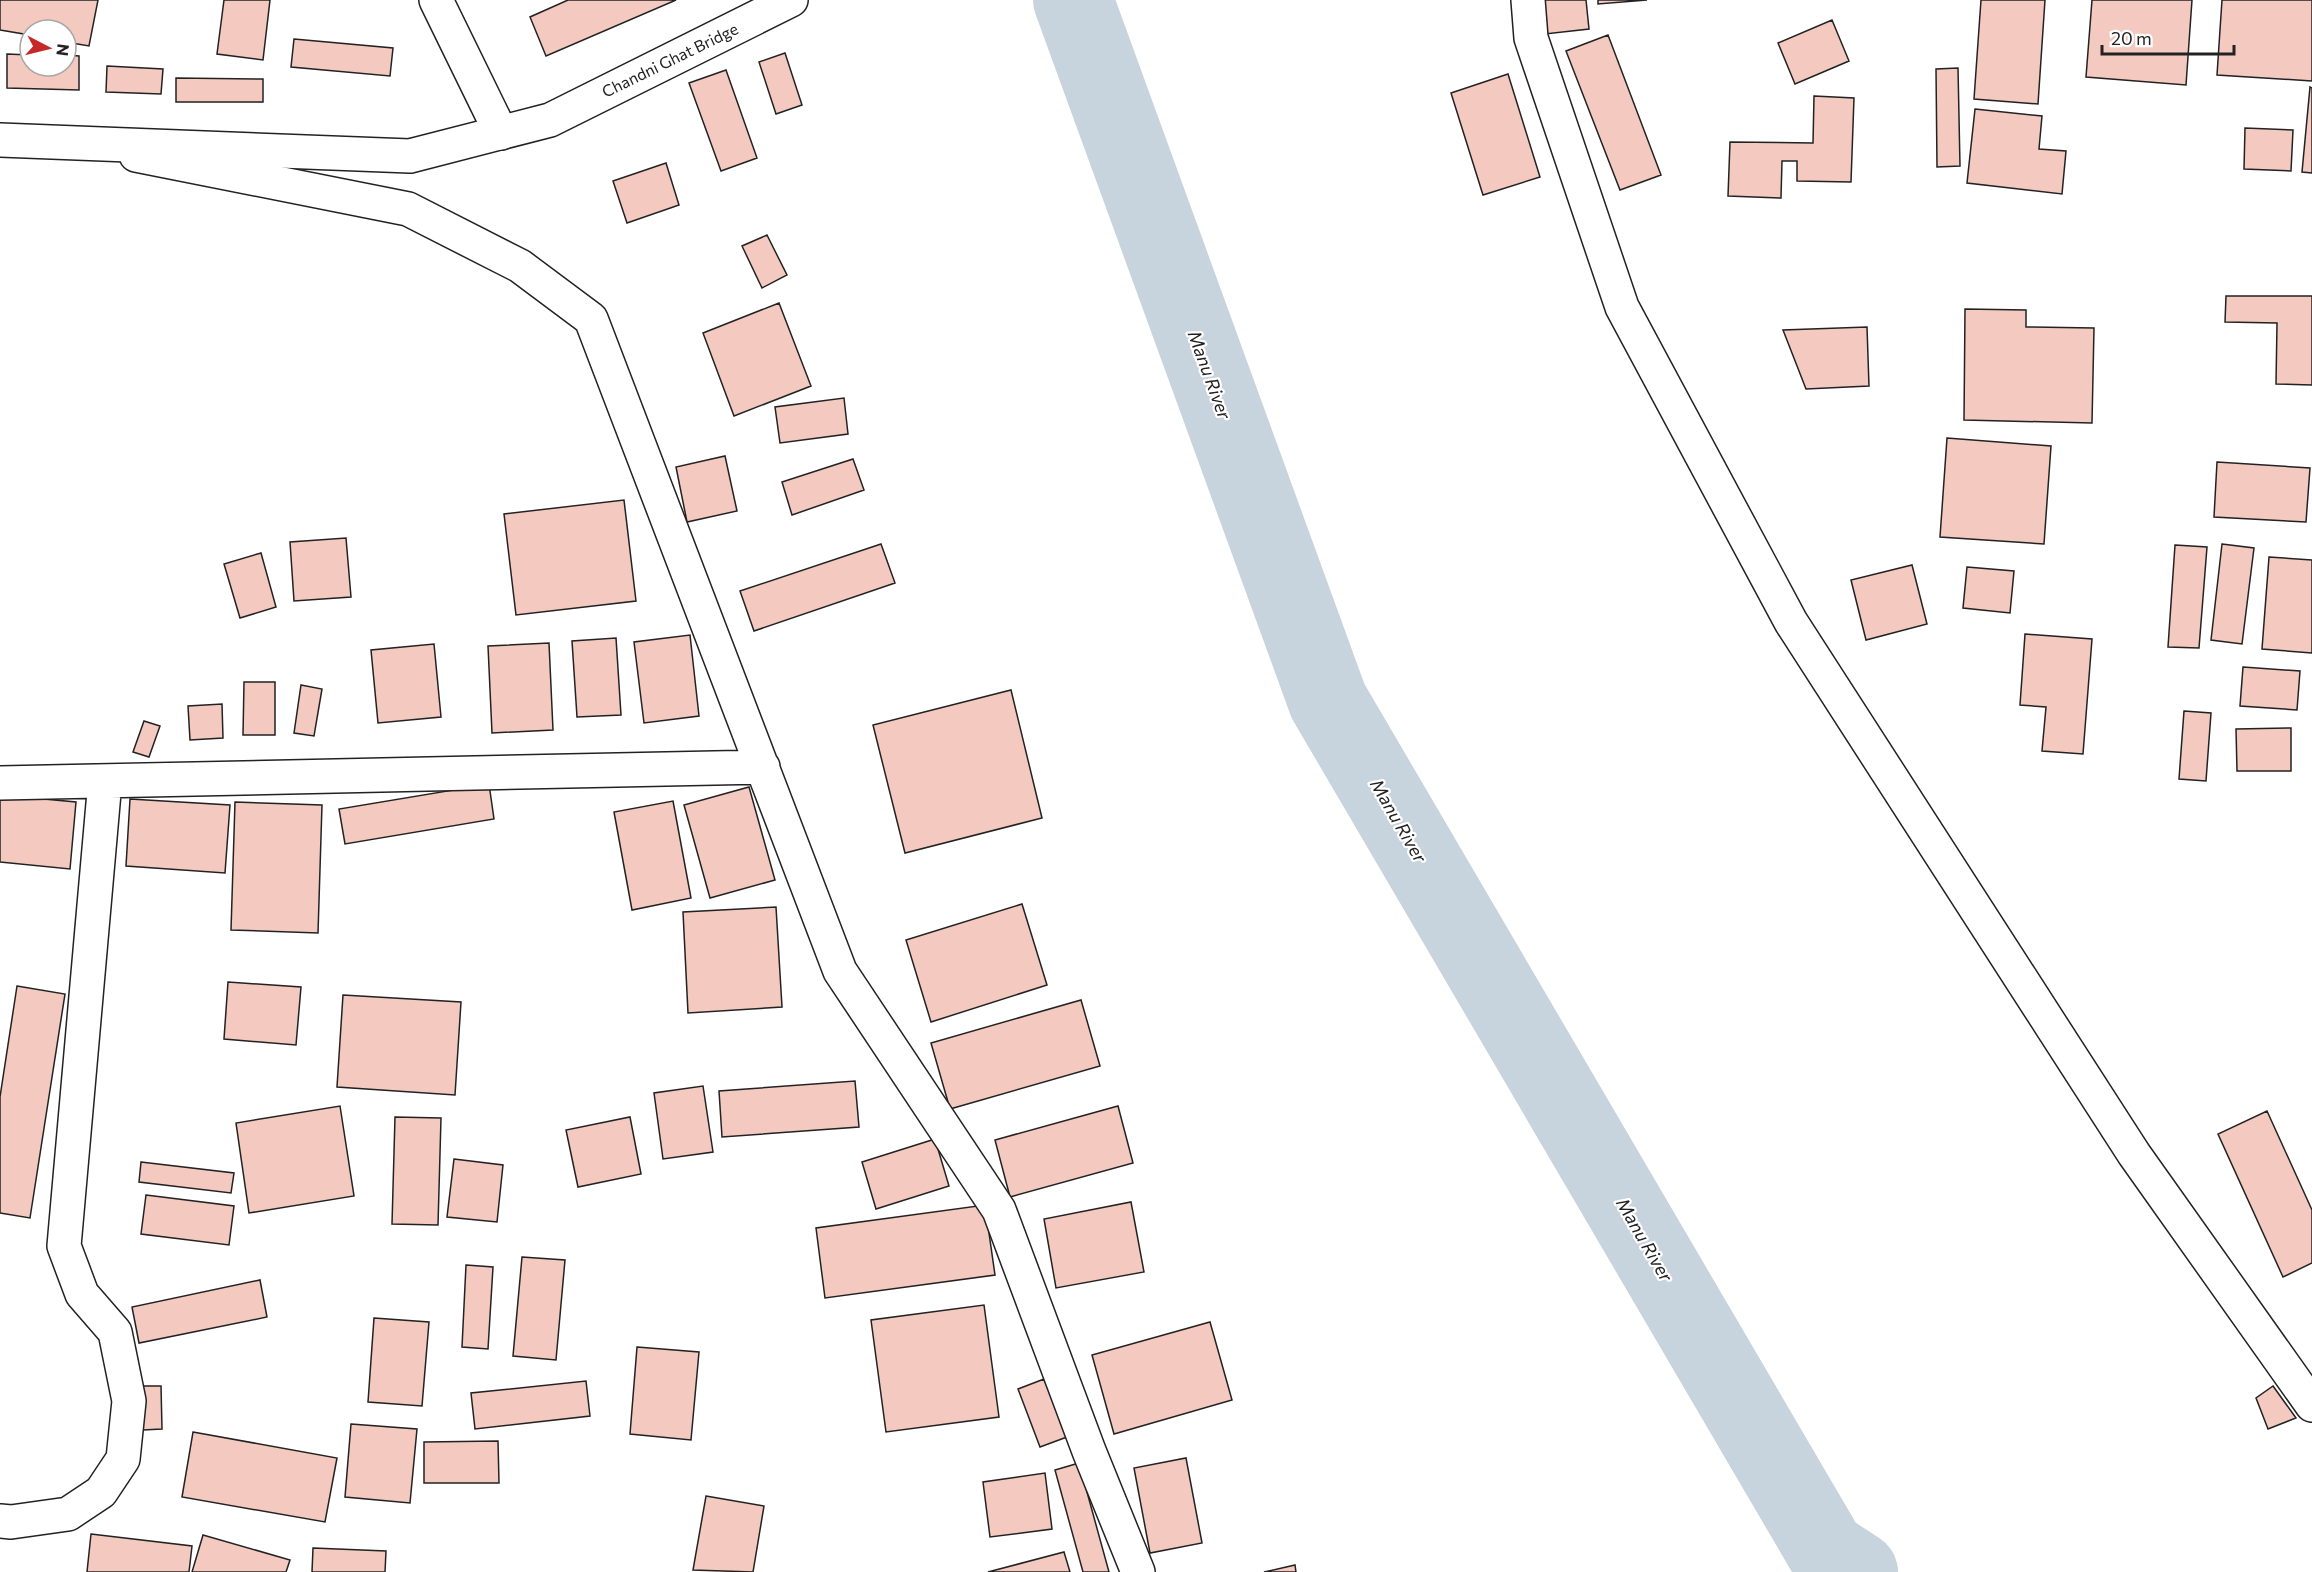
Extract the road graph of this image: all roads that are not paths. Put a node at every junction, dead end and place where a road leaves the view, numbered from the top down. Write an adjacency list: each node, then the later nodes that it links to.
1 (436, 0): 4 (main road)
2 (791, 0): 4 (main road, Chandni Ghat Bridge)
3 (1528, 0): 10 (main road)
4 (501, 133): 6 (main road, Chandni Ghat Bridge)
5 (0, 140): 6 (main road)
6 (81, 144): 7 (main road)
7 (763, 767): 8 (main road); 12 (main road)
8 (105, 781): 9 (main road); 11 (main road)
9 (0, 783)
10 (2312, 1405)
11 (0, 1521)
12 (1138, 1572)

